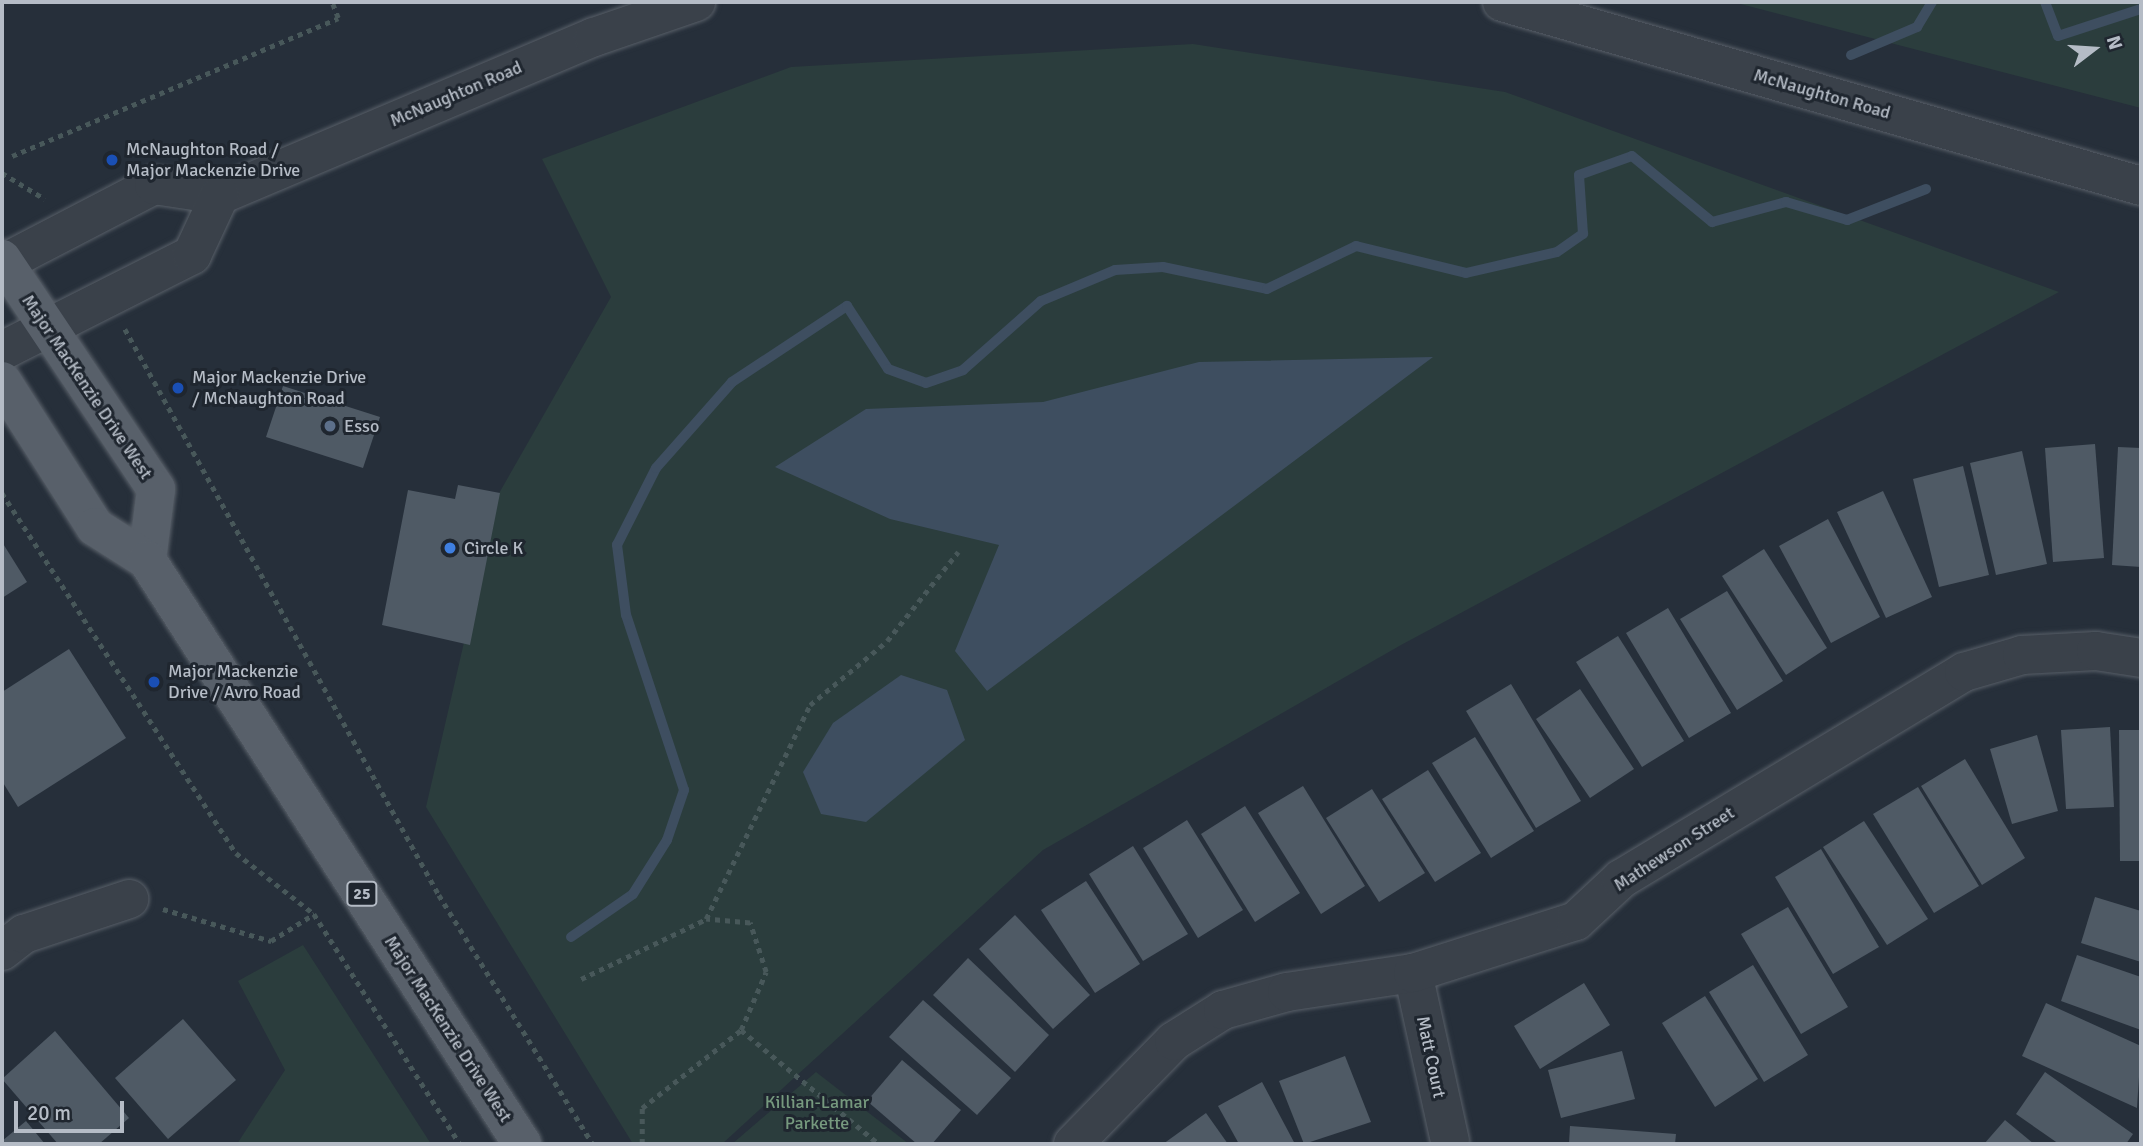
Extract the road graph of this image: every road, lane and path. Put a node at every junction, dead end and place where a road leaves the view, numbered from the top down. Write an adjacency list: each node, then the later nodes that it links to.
1 (332, 2): 4 (path)
2 (696, 2): 7 (street, McNaughton Road)
3 (1502, 2): 6 (street, McNaughton Road)
4 (12, 156)
5 (2, 173): 8 (path)
6 (2141, 186)
7 (220, 195): 9 (street); 10 (street)
8 (44, 197)
9 (3, 262): 10 (main road, Major MacKenzie Drive West)
10 (45, 326): 12 (street); 16 (main road, Major MacKenzie Drive West)
11 (127, 334): 28 (path)
12 (2, 351)
13 (2, 381): 16 (main road, Major MacKenzie Drive West / 25)
14 (2, 493): 19 (path)
15 (958, 552): 20 (path)
16 (147, 561): 27 (main road, Major MacKenzie Drive West / 25)
17 (2141, 658): 22 (street, Mathewson Street)
18 (129, 899): 19 (path); 21 (street)
19 (314, 915): 26 (path)
20 (706, 919): 23 (path); 24 (path)
21 (2, 951)
22 (1413, 973): 25 (street, Matt Court); 31 (street, Mathewson Street)
23 (581, 979)
24 (741, 1030): 29 (path); 30 (path)
25 (1450, 1141)
26 (460, 1144)
27 (522, 1144)
28 (593, 1144)
29 (642, 1144)
30 (879, 1144)
31 (1073, 1144)

